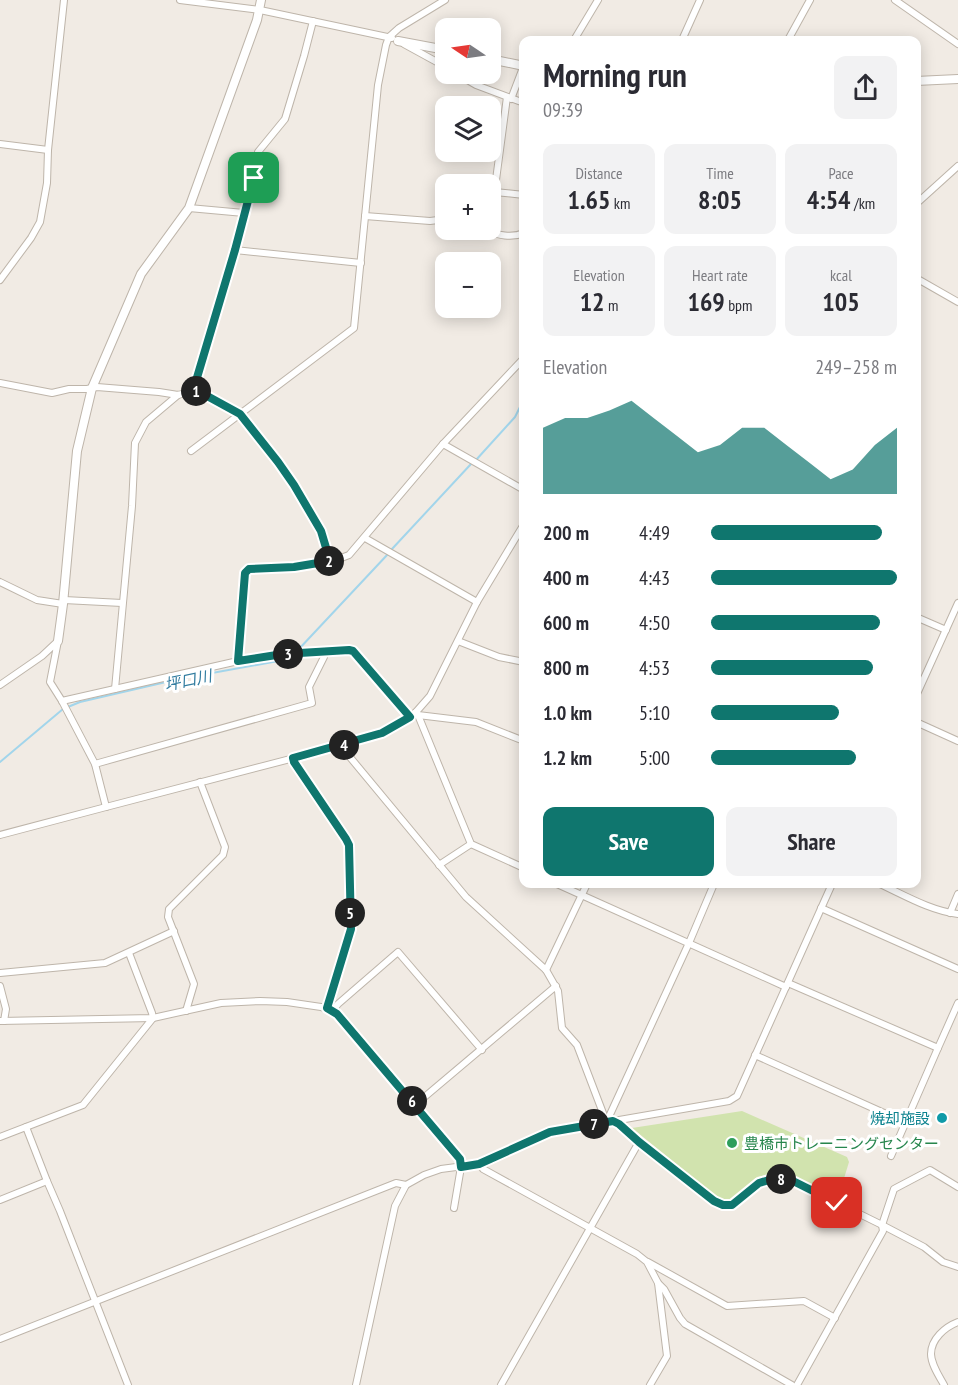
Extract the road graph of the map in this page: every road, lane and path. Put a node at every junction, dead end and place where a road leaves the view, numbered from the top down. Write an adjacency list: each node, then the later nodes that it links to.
1 (64, 0): 27 (street)
2 (180, 0): 9 (street)
3 (261, 0): 9 (street)
4 (445, 0): 14 (street)
5 (598, 0): 11 (street)
6 (700, 0): 12 (street)
7 (810, 0): 13 (street)
8 (895, 0): 15 (street)
9 (260, 10): 10 (street); 33 (street)
10 (313, 21): 14 (street); 34 (street)
11 (576, 36)
12 (683, 36)
13 (790, 36)
14 (394, 39): 16 (street); 17 (street); 35 (street)
15 (958, 44)
16 (435, 48)
17 (435, 61)
18 (501, 61): 19 (street)
19 (519, 65)
20 (519, 75): 24 (street)
21 (958, 79): 22 (street)
22 (921, 81)
23 (474, 84): 24 (street)
24 (509, 98): 25 (street); 29 (street)
25 (519, 101)
26 (0, 144): 27 (street)
27 (48, 150): 41 (street)
28 (958, 166): 32 (street)
29 (498, 174)
30 (501, 193): 31 (street)
31 (519, 194)
32 (921, 199)
33 (189, 208): 34 (street); 46 (street)
34 (244, 213): 39 (street)
35 (365, 216): 36 (street); 40 (street)
36 (435, 220)
37 (501, 234): 38 (street)
38 (519, 235)
39 (235, 250): 40 (street); 47 (street)
40 (361, 263): 49 (street)
41 (0, 280)
42 (921, 281): 43 (street)
43 (958, 302)
44 (519, 363): 50 (street)
45 (0, 383): 46 (street)
46 (92, 388): 48 (street); 57 (street)
47 (193, 391): 48 (street); 49 (street)
48 (178, 395): 59 (street)
49 (240, 414): 51 (street); 55 (street)
50 (443, 444): 52 (street); 54 (street)
51 (191, 452)
52 (519, 487)
53 (519, 532): 58 (street)
54 (365, 538): 55 (street); 58 (street)
55 (330, 561): 66 (street)
56 (0, 582): 57 (street)
57 (63, 602): 59 (street); 63 (street)
58 (477, 602): 64 (street)
59 (122, 603): 70 (street)
60 (958, 603): 62 (street)
61 (921, 619): 62 (street)
62 (946, 630): 68 (street)
63 (58, 640): 69 (street); 71 (street)
64 (458, 641): 67 (street); 72 (street)
65 (324, 651): 66 (street); 72 (street); 78 (street)
66 (238, 661): 70 (street)
67 (519, 661)
68 (921, 685)
69 (0, 686)
70 (115, 688): 71 (street)
71 (63, 702): 78 (street)
72 (415, 714): 74 (street); 76 (street); 82 (street)
73 (921, 724): 75 (street)
74 (519, 739)
75 (958, 741)
76 (344, 745): 77 (street); 83 (street)
77 (293, 758): 79 (street); 105 (street)
78 (95, 764): 80 (street)
79 (200, 782): 80 (street); 95 (street)
80 (106, 807): 81 (street)
81 (0, 835)
82 (471, 844): 83 (street); 84 (street)
83 (439, 865): 99 (street)
84 (519, 866)
85 (566, 888): 91 (street)
86 (585, 888): 91 (street)
87 (712, 888): 96 (street)
88 (830, 888): 92 (street)
89 (889, 888): 93 (street)
90 (958, 894): 93 (street)
91 (582, 895): 96 (street); 99 (street)
92 (821, 908): 98 (street); 101 (street)
93 (950, 913): 94 (street)
94 (958, 914)
95 (174, 931): 97 (street); 106 (street)
96 (689, 943): 101 (street); 113 (street)
97 (129, 953): 100 (street); 107 (street)
98 (958, 969)
99 (546, 970): 103 (street)
100 (0, 973)
101 (787, 985): 109 (street); 111 (street)
102 (0, 986): 108 (street)
103 (556, 986): 110 (street); 113 (street)
104 (958, 1003): 109 (street)
105 (330, 1009): 106 (street); 110 (street); 112 (street)
106 (186, 1011): 107 (street)
107 (153, 1018): 108 (street); 115 (street)
108 (2, 1021)
109 (938, 1048): 114 (street)
110 (482, 1050): 112 (street)
111 (755, 1055): 113 (street); 114 (street)
112 (415, 1105): 120 (street)
113 (610, 1121): 117 (street); 119 (street)
114 (904, 1122): 118 (street)
115 (26, 1127): 116 (street); 121 (street)
116 (0, 1137)
117 (639, 1142): 126 (street); 127 (street)
118 (891, 1156)
119 (479, 1164): 120 (street); 127 (street)
120 (461, 1167): 122 (street); 125 (street)
121 (47, 1181): 124 (street); 131 (street)
122 (406, 1185): 131 (street); 136 (street)
123 (958, 1187): 126 (street)
124 (0, 1200)
125 (454, 1208)
126 (882, 1225): 129 (street); 132 (street)
127 (590, 1229): 128 (street); 137 (street)
128 (647, 1262): 130 (street); 132 (street)
129 (958, 1267)
130 (658, 1283): 138 (street); 139 (street)
131 (95, 1301): 134 (street); 135 (street)
132 (836, 1318): 140 (street)
133 (958, 1322): 141 (street)
134 (0, 1339)
135 (128, 1385)
136 (356, 1385)
137 (501, 1385)
138 (650, 1385)
139 (792, 1385)
140 (797, 1385)
141 (944, 1385)

